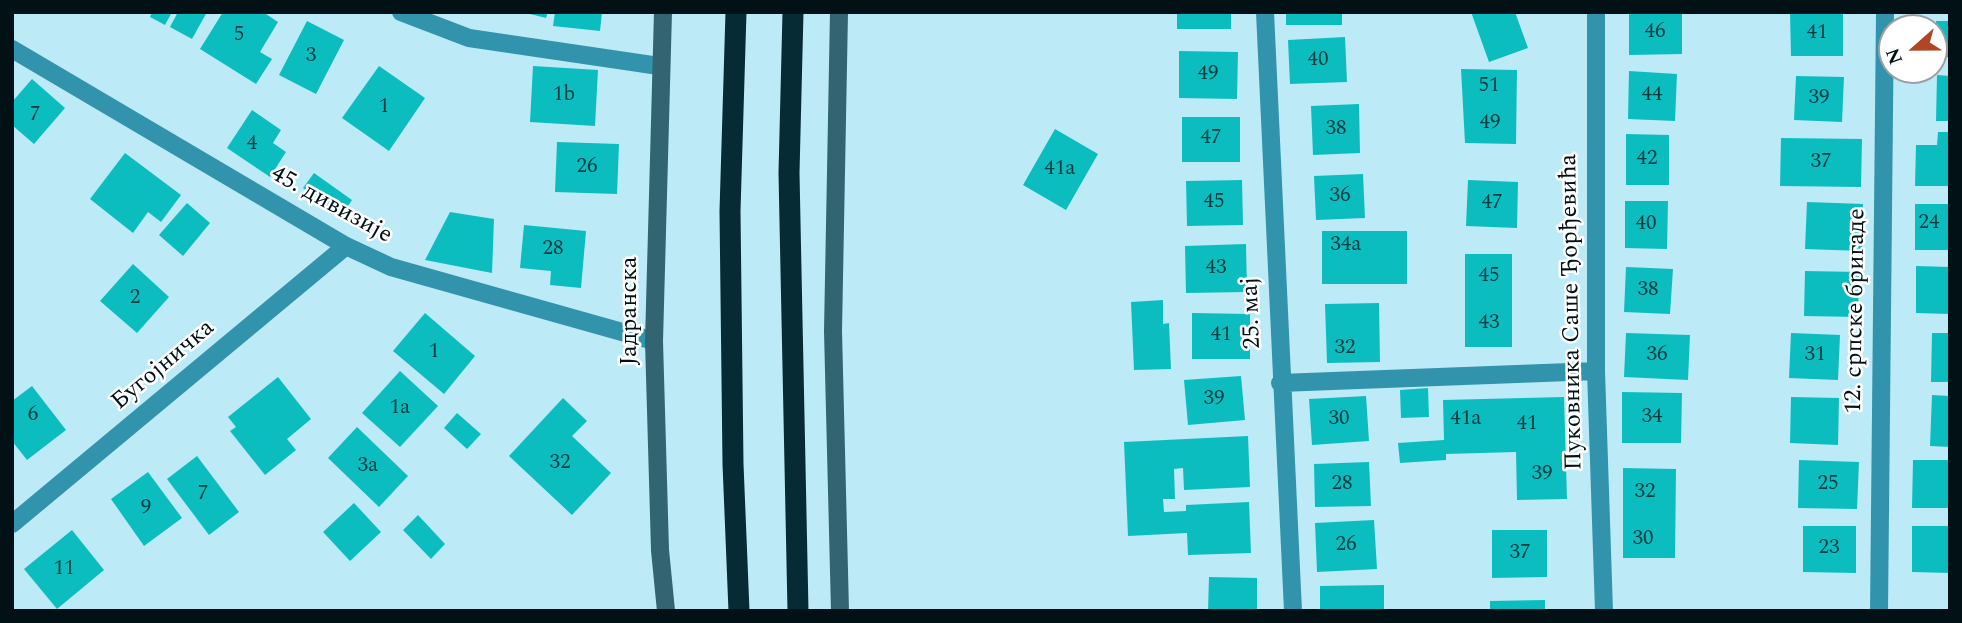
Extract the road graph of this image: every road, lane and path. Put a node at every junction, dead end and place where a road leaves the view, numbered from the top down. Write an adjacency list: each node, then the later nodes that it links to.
1 (401, 12): 10 (street)
2 (663, 12): 10 (street, Јадранска)
3 (736, 12): 17 (highway)
4 (793, 12): 18 (highway)
5 (839, 12): 19 (street)
6 (1265, 12): 14 (street, 25. мај)
7 (1597, 12): 13 (street, Пуковника Саше Ђорђевића)
8 (1885, 12): 22 (street, 12. српске бригаде)
9 (12, 49): 11 (street, 45. дивизије)
10 (659, 66): 12 (street, Јадранска)
11 (346, 246): 12 (street, 45. дивизије); 15 (street, Бугојничка)
12 (654, 341): 16 (street, Јадранска)
13 (1596, 371): 14 (street); 21 (street, Пуковника Саше Ђорђевића)
14 (1280, 383): 20 (street, 25. мај)
15 (12, 524)
16 (666, 611)
17 (739, 611)
18 (798, 611)
19 (840, 611)
20 (1293, 611)
21 (1604, 611)
22 (1879, 611)

